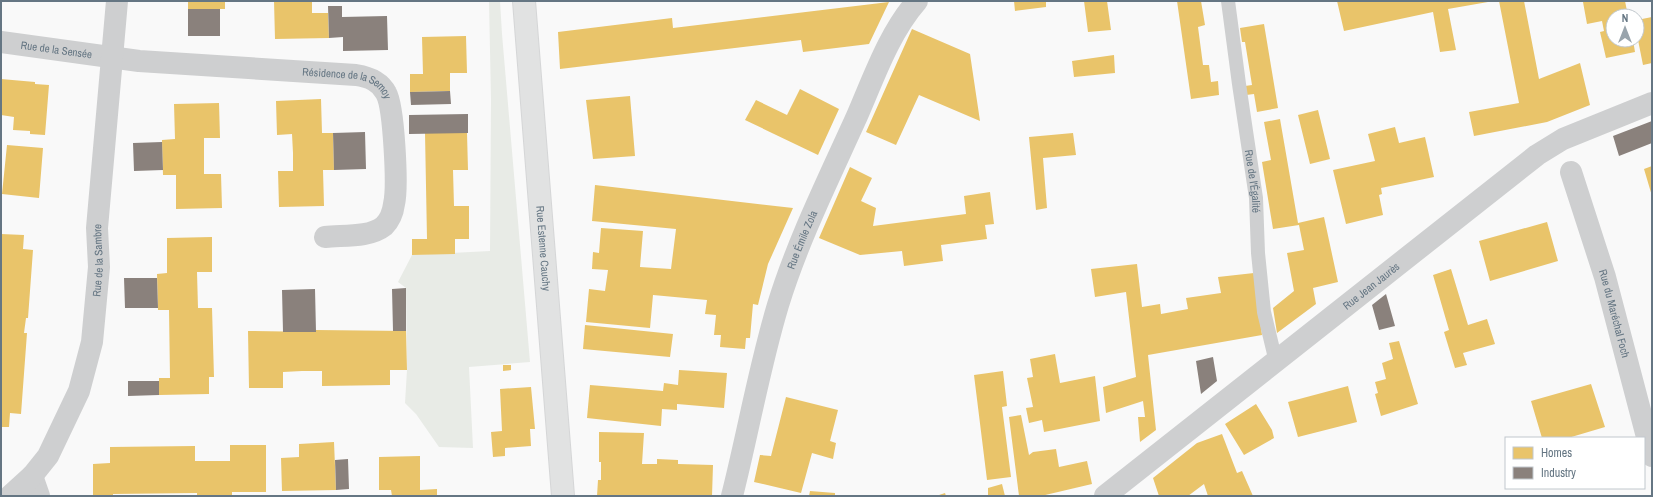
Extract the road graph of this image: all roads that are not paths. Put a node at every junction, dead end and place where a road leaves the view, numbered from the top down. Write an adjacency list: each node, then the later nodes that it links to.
1 (117, 1): 6 (street, Rue de la Sambre)
2 (524, 1): 15 (main road, Rue Estenne Cauchy)
3 (917, 1): 16 (street, Rue Émile Zola)
4 (1228, 1): 10 (lane, Rue de l'Égalité)
5 (1, 42): 6 (street, Rue de la Sensée)
6 (111, 58): 9 (street, Résidence de la Semoy); 12 (street, Rue de la Sambre)
7 (1652, 103): 10 (street, Rue Jean Jaurès)
8 (1571, 172): 11 (street, Rue du Maréchal Foch)
9 (325, 237)
10 (1276, 362): 17 (street, Rue Jean Jaurès)
11 (1652, 456)
12 (32, 476): 13 (street, Rue de la Sambre); 14 (street)
13 (10, 496)
14 (39, 496)
15 (563, 496)
16 (732, 496)
17 (1105, 496)

